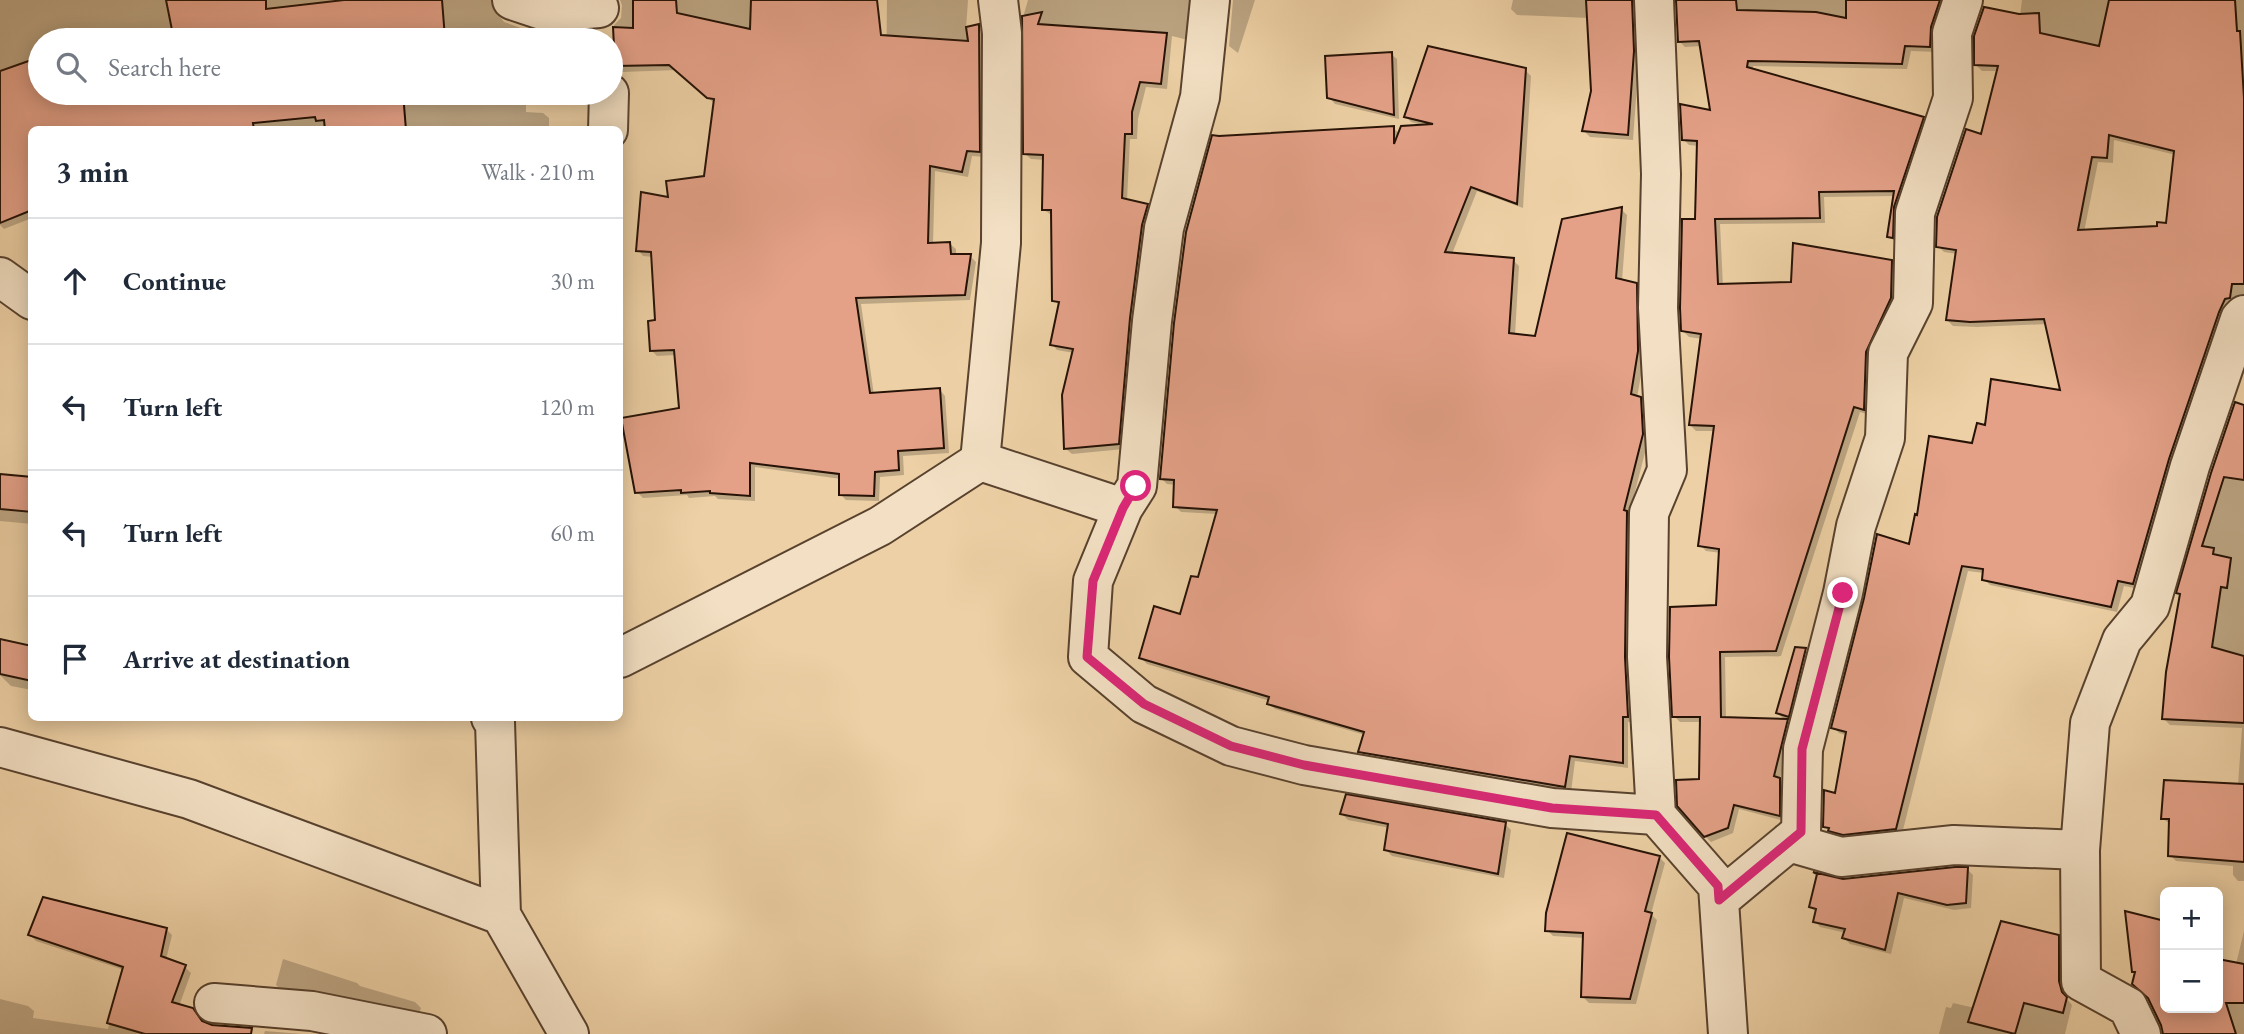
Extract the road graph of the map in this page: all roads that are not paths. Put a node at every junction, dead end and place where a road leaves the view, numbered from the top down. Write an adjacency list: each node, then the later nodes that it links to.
1 (512, 0): 6 (street)
2 (998, 0): 12 (street)
3 (1210, 0): 13 (street)
4 (1654, 0): 17 (street)
5 (1963, 0): 18 (street)
6 (600, 16)
7 (608, 105): 8 (street)
8 (608, 126)
9 (0, 277): 10 (street)
10 (28, 297)
11 (2244, 315): 19 (street)
12 (980, 461): 13 (street); 14 (street)
13 (1123, 508): 17 (street)
14 (623, 656)
15 (496, 721): 21 (street)
16 (0, 747): 21 (street)
17 (1656, 815): 20 (street)
18 (1789, 842): 19 (street); 20 (street)
19 (2080, 850): 27 (street)
20 (1719, 900): 26 (street)
21 (501, 915): 25 (street)
22 (214, 1003): 23 (street)
23 (308, 1023): 24 (street)
24 (427, 1034)
25 (569, 1034)
26 (1728, 1034)
27 (2141, 1034)

